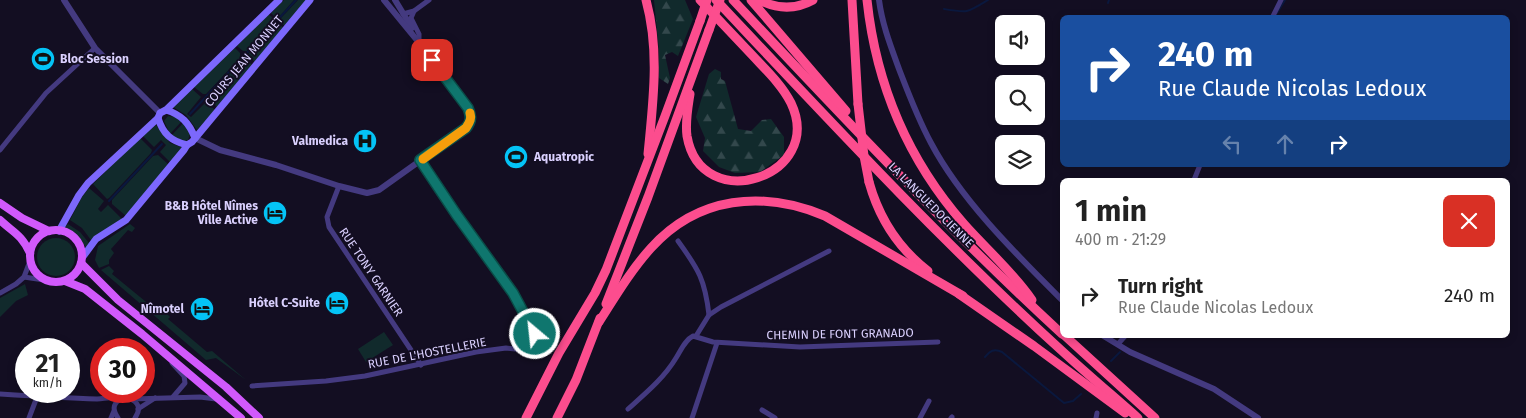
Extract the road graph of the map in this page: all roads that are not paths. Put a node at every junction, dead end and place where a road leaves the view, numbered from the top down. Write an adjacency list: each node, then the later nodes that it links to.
1 (64, 0): 24 (street)
2 (279, 0): 26 (main road, COURS JEAN MONNET)
3 (310, 0): 27 (main road, COURS JEAN MONNET)
4 (384, 0): 23 (street)
5 (395, 0): 21 (street)
6 (429, 0): 20 (street)
7 (646, 0): 32 (highway)
8 (700, 0): 25 (highway)
9 (707, 0): 32 (highway, bridge)
10 (716, 0): 91 (highway, LA LANGUEDOCIENNE)
11 (720, 0): 25 (highway, bridge)
12 (733, 0): 30 (highway, LA LANGUEDOCIENNE)
13 (751, 0): 30 (highway)
14 (759, 0): 15 (highway)
15 (813, 0)
16 (852, 0): 46 (highway, bridge)
17 (866, 0): 48 (highway)
18 (879, 0): 47 (street)
19 (1281, 0): 22 (street)
20 (414, 11): 21 (street); 23 (street)
21 (403, 14): 23 (street)
22 (1274, 15)
23 (420, 43): 31 (street)
24 (95, 48): 26 (street); 29 (street)
25 (692, 76): 50 (highway)
26 (161, 114): 27 (main road); 28 (main road); 37 (main road, COURS JEAN MONNET)
27 (195, 138): 28 (main road, COURS JEAN MONNET); 33 (street)
28 (187, 145): 41 (main road)
29 (0, 150)
30 (882, 156): 48 (highway, LA LANGUEDOCIENNE)
31 (420, 160): 33 (street); 60 (street, RUE DE L'HOSTELLERIE)
32 (643, 174): 84 (highway)
33 (339, 186): 60 (street, RUE TONY GARNIER)
34 (0, 203): 36 (main road)
35 (0, 220): 40 (main road)
36 (49, 231): 37 (main road); 40 (main road)
37 (59, 231): 41 (main road)
38 (678, 241): 49 (street)
39 (829, 251): 49 (street)
40 (30, 257): 42 (street); 43 (main road)
41 (81, 260): 44 (main road); 83 (main road)
42 (24, 277): 43 (street); 45 (street)
43 (44, 280): 44 (main road)
44 (65, 281): 59 (main road)
45 (0, 293)
46 (963, 296): 50 (highway); 90 (highway)
47 (1060, 298)
48 (1040, 313): 51 (highway, LA LANGUEDOCIENNE)
49 (709, 315): 52 (street)
50 (599, 322): 85 (highway)
51 (1060, 331)
52 (696, 336): 56 (street, CHEMIN DE FONT GRANADO); 75 (street)
53 (1067, 338): 92 (highway, LA LANGUEDOCIENNE)
54 (1107, 338): 58 (street)
55 (1123, 338): 58 (street)
56 (717, 342): 57 (street, CHEMIN DE FONT GRANADO); 86 (street)
57 (938, 342)
58 (1118, 344): 93 (street)
59 (160, 349): 65 (street); 66 (main road)
60 (421, 365): 61 (street, RUE DE L'HOSTELLERIE)
61 (252, 386)
62 (0, 394): 63 (street)
63 (15, 395)
64 (155, 398): 65 (street)
65 (172, 398): 66 (street)
66 (219, 399): 82 (main road)
67 (929, 401): 77 (street)
68 (35, 403): 78 (street)
69 (109, 403): 74 (street)
70 (118, 403): 74 (street)
71 (136, 403): 73 (street)
72 (147, 403): 73 (street)
73 (138, 409): 81 (street)
74 (114, 410): 79 (street); 80 (street)
75 (628, 410)
76 (762, 410): 87 (street)
77 (923, 412): 88 (street); 89 (street)
78 (29, 418)
79 (111, 418)
80 (118, 418)
81 (135, 418)
82 (241, 418)
83 (259, 418)
84 (526, 418)
85 (557, 418)
86 (692, 418)
87 (775, 418)
88 (920, 418)
89 (926, 418)
90 (1131, 418)
91 (1138, 418)
92 (1155, 418)
93 (1258, 418)

